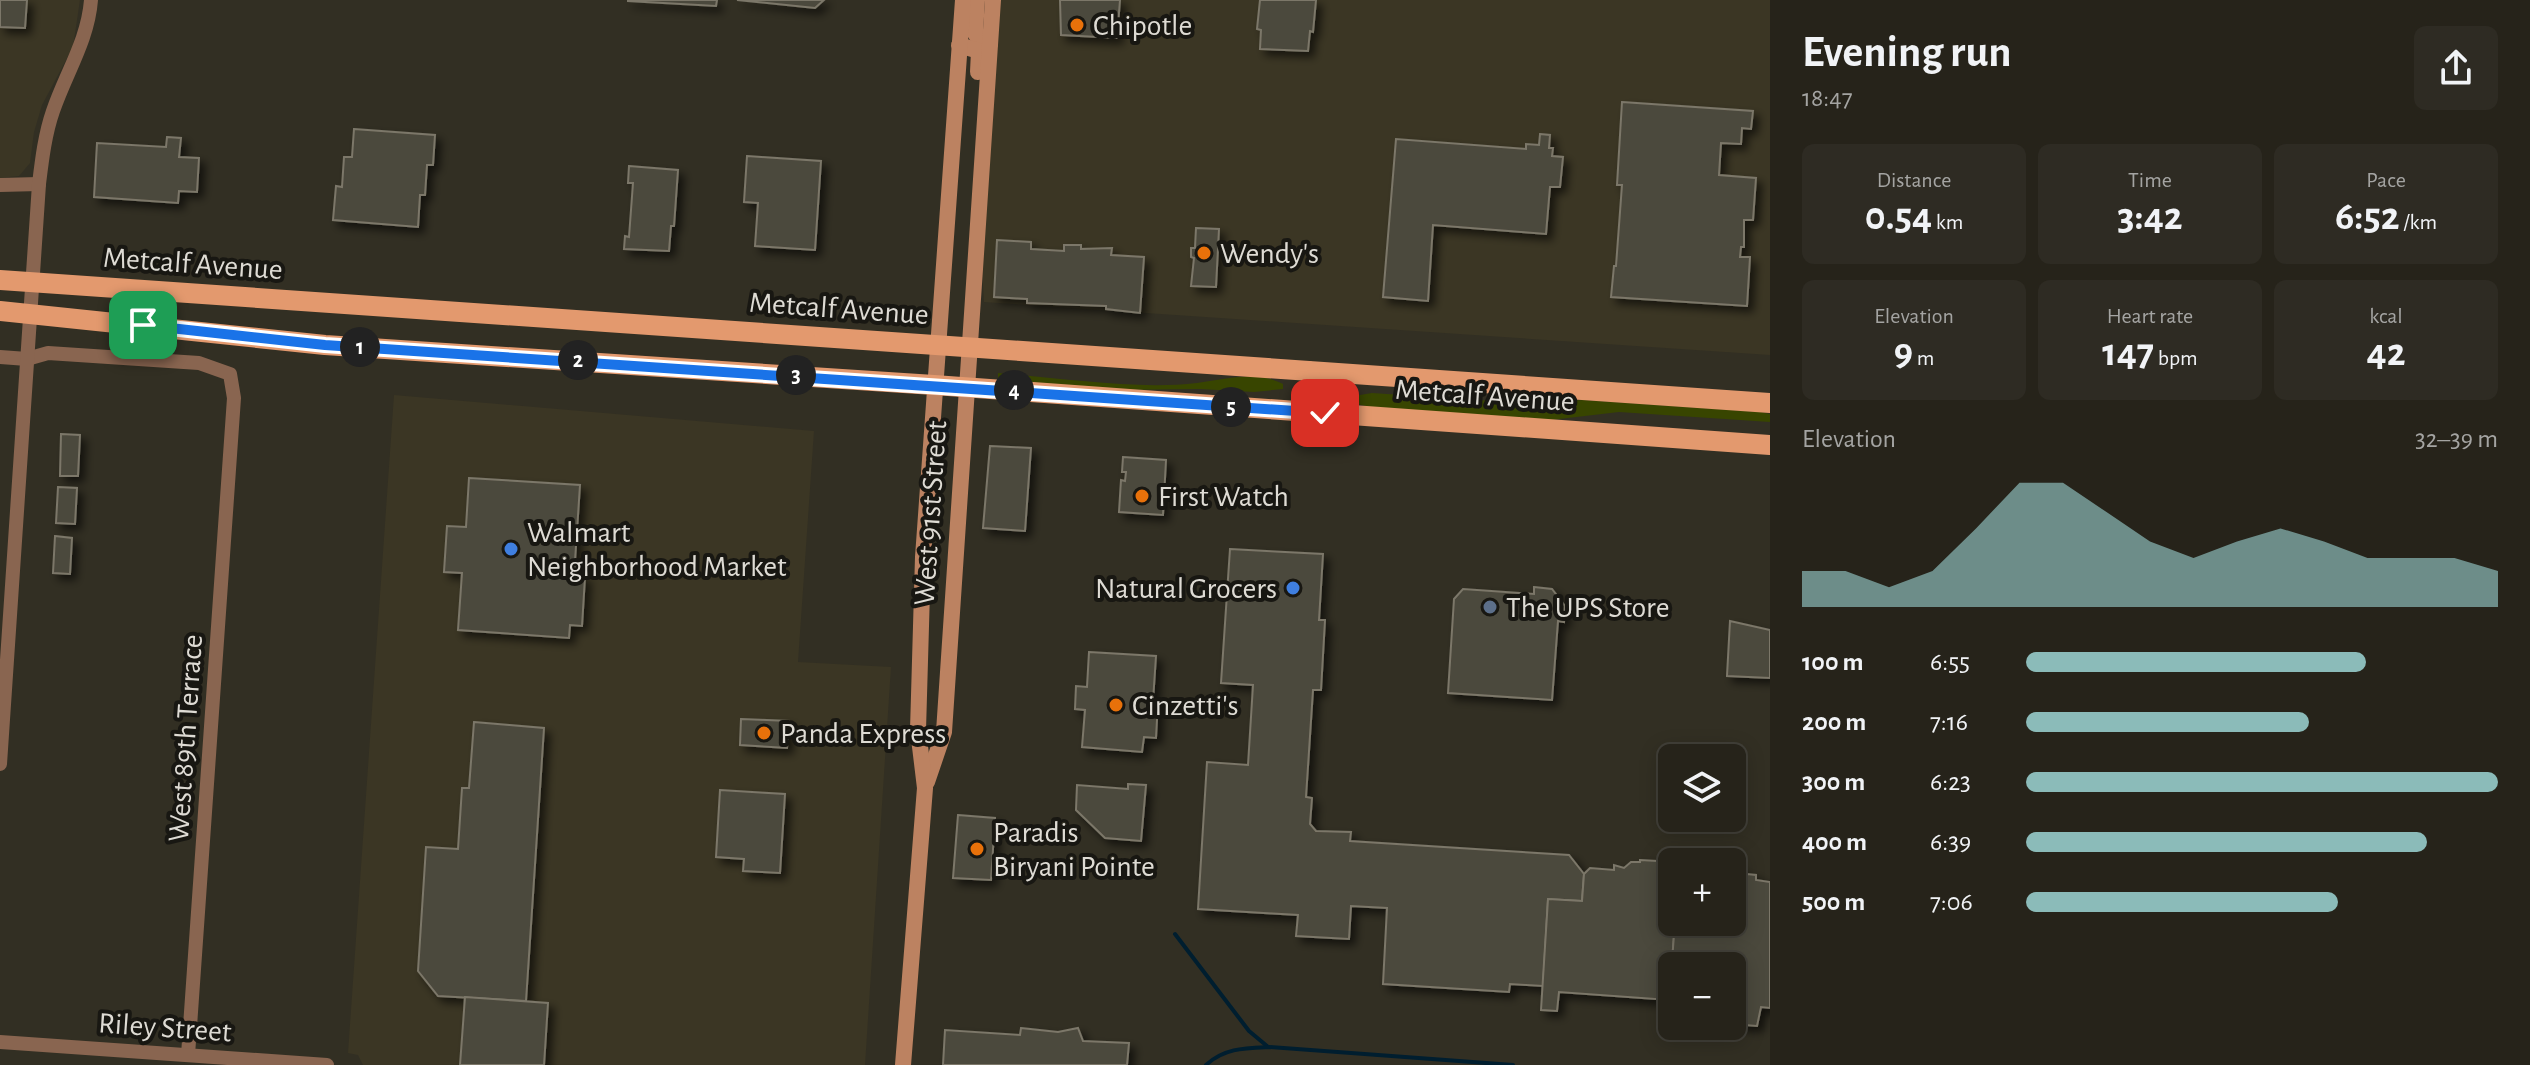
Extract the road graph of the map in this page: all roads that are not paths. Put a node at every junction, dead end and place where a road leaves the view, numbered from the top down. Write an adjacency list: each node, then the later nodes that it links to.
1 (91, 0): 8 (street)
2 (963, 0): 6 (street, West 91st Street)
3 (977, 0): 5 (street)
4 (993, 0): 5 (street, West 91st Street)
5 (990, 44): 7 (street, West 91st Street)
6 (959, 45): 7 (street); 14 (street, West 91st Street)
7 (984, 135): 15 (street, West 91st Street)
8 (39, 184): 9 (street); 11 (street)
9 (0, 185)
10 (0, 280): 11 (main road, Metcalf Avenue)
11 (32, 282): 13 (street); 14 (main road, Metcalf Avenue)
12 (0, 311): 13 (main road, Metcalf Avenue)
13 (30, 313): 17 (street); 19 (main road, Metcalf Avenue)
14 (938, 345): 15 (main road, Metcalf Avenue); 19 (street, West 91st Street)
15 (969, 346): 18 (main road, Metcalf Avenue); 20 (street, West 91st Street)
16 (0, 357): 17 (street)
17 (27, 359): 25 (street); 29 (street, West 89th Terrace)
18 (1308, 371): 21 (main road, Metcalf Avenue); 22 (main road); 23 (main road)
19 (934, 385): 20 (main road, Metcalf Avenue); 27 (street, West 91st Street)
20 (967, 387): 22 (main road, Metcalf Avenue); 27 (street, West 91st Street)
21 (1770, 403)
22 (1303, 412): 23 (main road, Metcalf Avenue)
23 (1325, 413): 24 (main road, Metcalf Avenue)
24 (1770, 445)
25 (3, 676): 26 (street)
26 (0, 764)
27 (925, 788): 31 (street, West 91st Street)
28 (0, 1042): 29 (street, Riley Street)
29 (188, 1055): 30 (street, Riley Street)
30 (327, 1065)
31 (903, 1065)

